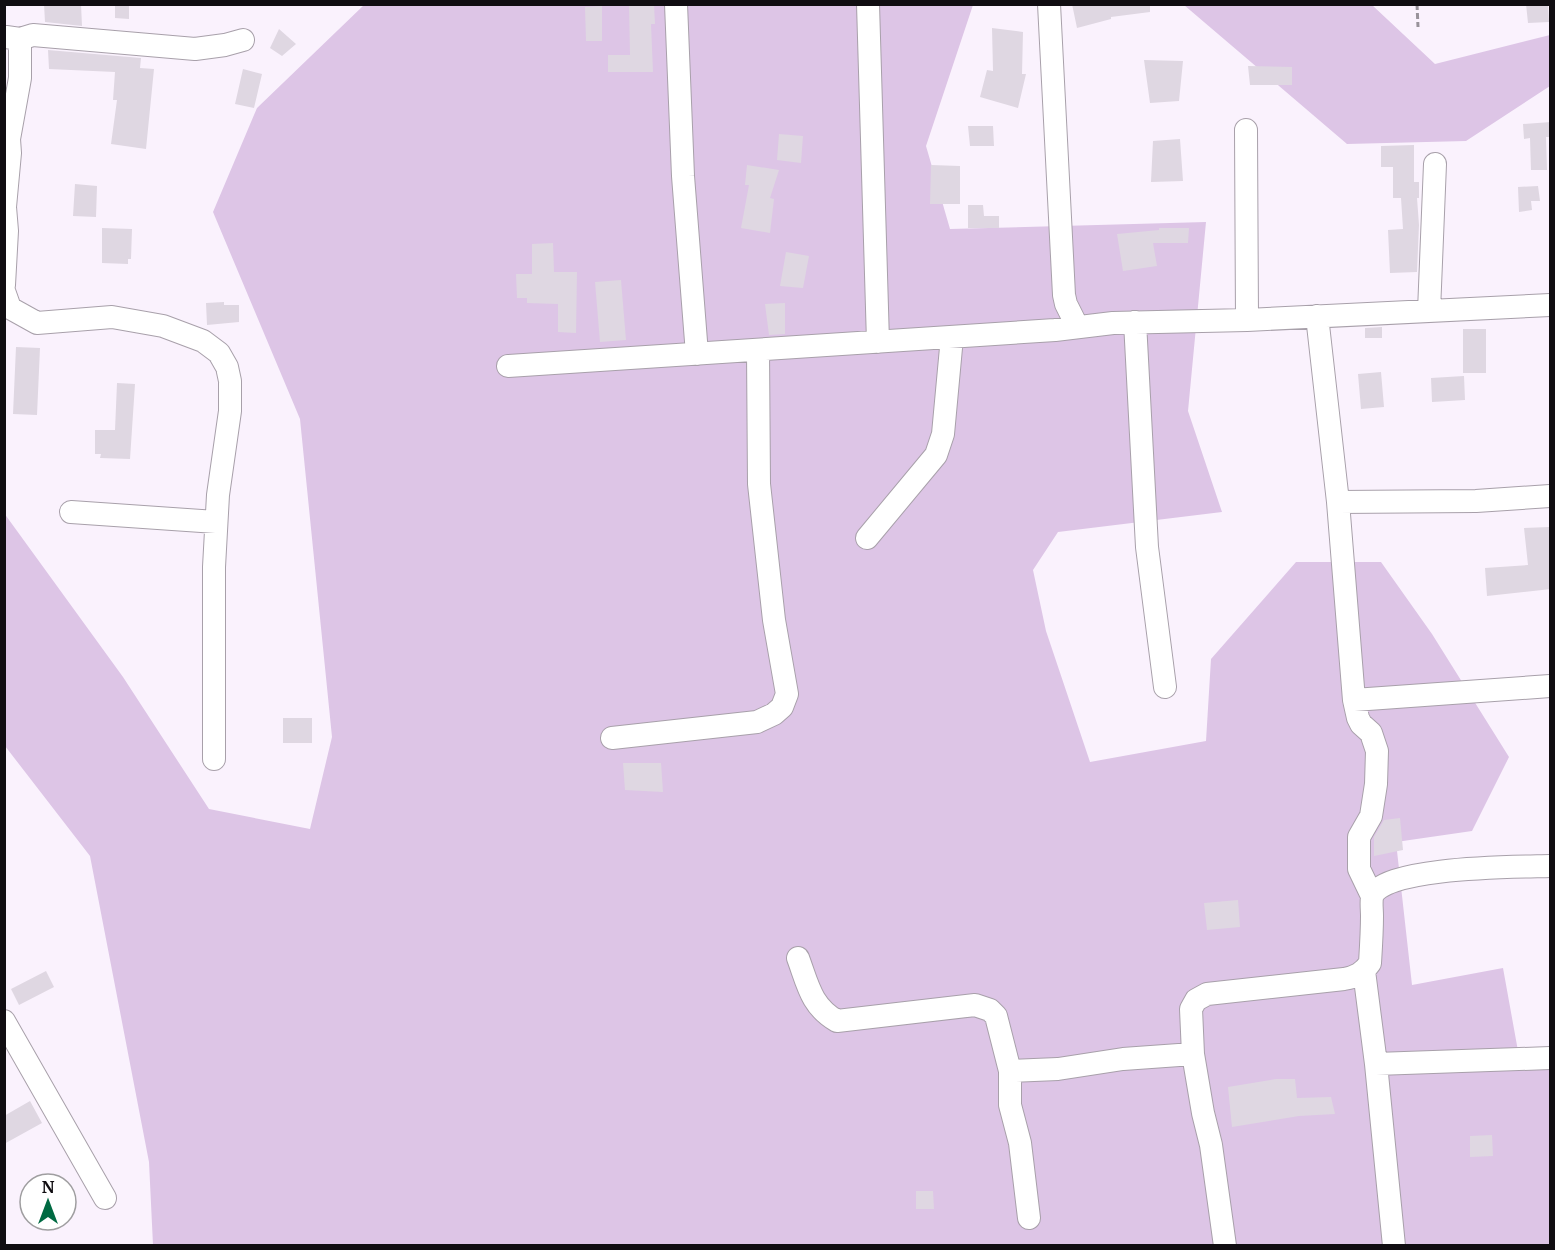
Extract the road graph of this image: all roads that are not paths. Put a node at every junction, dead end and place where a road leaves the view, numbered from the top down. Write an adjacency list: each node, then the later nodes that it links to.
1 (676, 4): 19 (street)
2 (868, 4): 17 (street)
3 (1049, 4): 15 (street)
4 (12, 38): 5 (street); 8 (street)
5 (243, 40)
6 (1246, 130): 13 (street)
7 (1435, 164): 11 (street)
8 (4, 285)
9 (6, 303): 24 (street)
10 (1551, 305): 11 (street)
11 (1429, 311): 12 (street)
12 (1317, 316): 13 (street); 22 (street)
13 (1247, 320): 14 (street)
14 (1135, 322): 15 (street); 27 (street)
15 (1077, 326): 16 (street)
16 (952, 337): 17 (street); 25 (street)
17 (878, 342): 18 (street)
18 (758, 351): 19 (street); 29 (street)
19 (697, 354): 20 (street)
20 (508, 366)
21 (1551, 496): 22 (street)
22 (1338, 502): 28 (street)
23 (71, 512): 24 (street)
24 (216, 522): 30 (street)
25 (867, 538)
26 (1551, 686): 28 (street)
27 (1165, 687)
28 (1354, 700): 32 (street)
29 (612, 738)
30 (214, 759)
31 (1551, 866): 32 (street)
32 (1372, 897): 34 (street)
33 (798, 958): 39 (street)
34 (1365, 971): 36 (street); 38 (street)
35 (4, 1021): 40 (street)
36 (1193, 1054): 39 (street); 42 (street)
37 (1551, 1058): 38 (street)
38 (1376, 1064): 43 (street)
39 (1010, 1071): 41 (street)
40 (105, 1198)
41 (1029, 1218)
42 (1225, 1245)
43 (1394, 1245)

